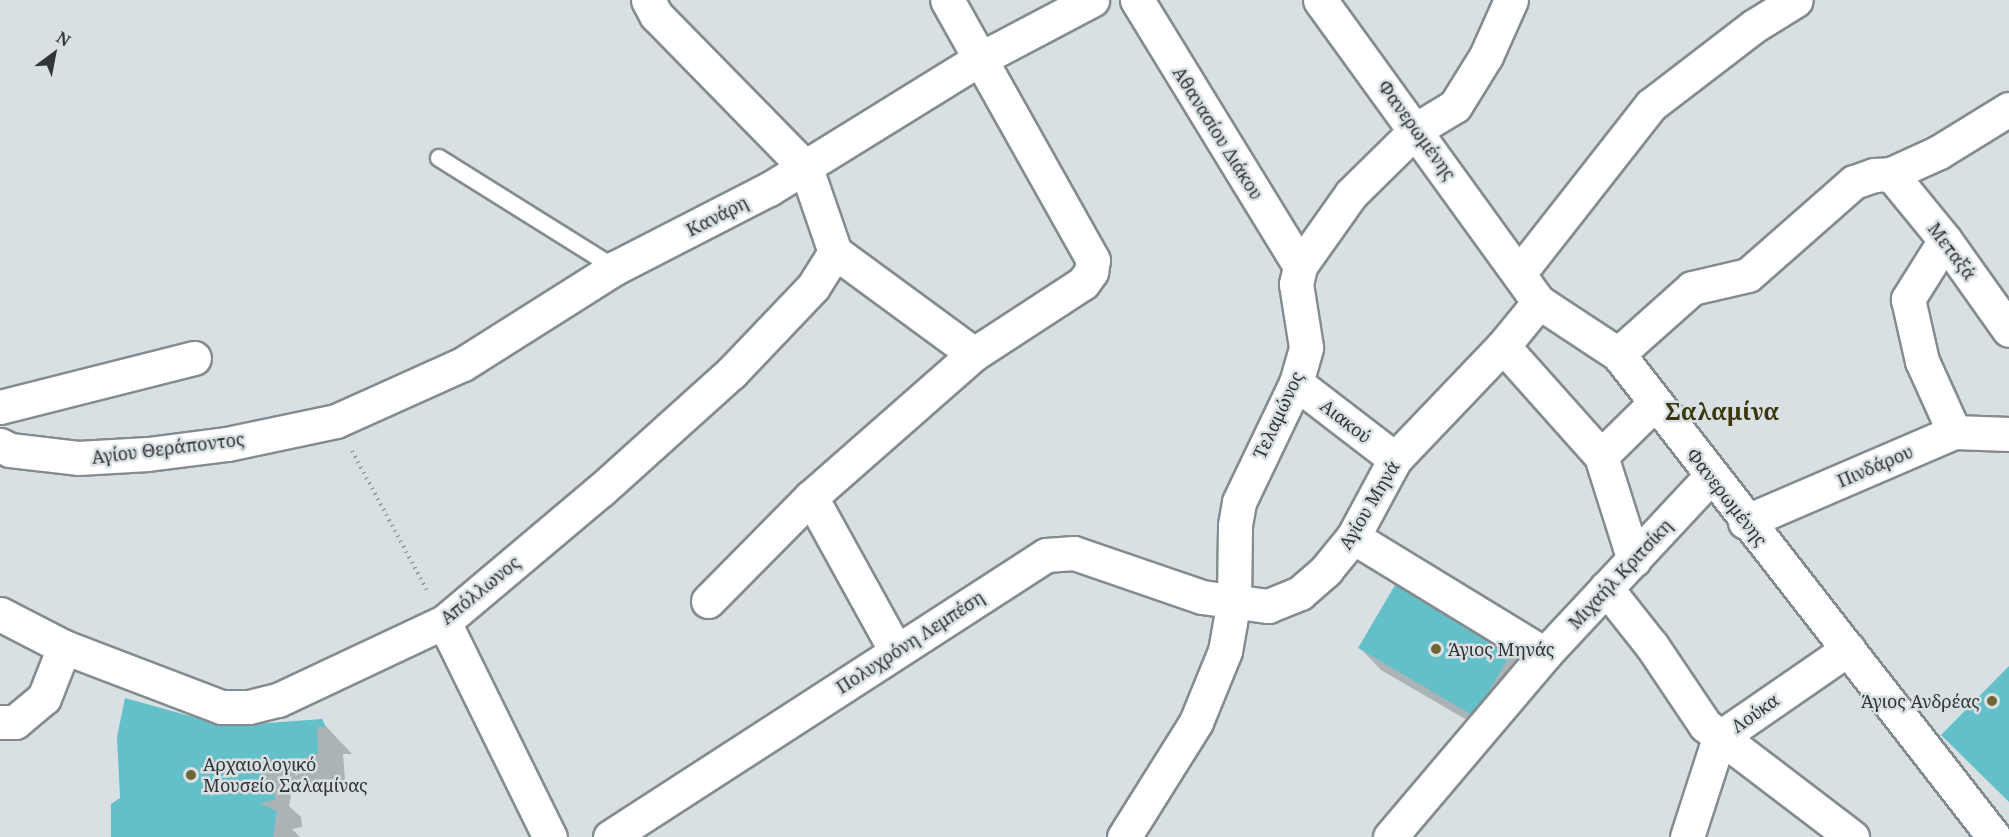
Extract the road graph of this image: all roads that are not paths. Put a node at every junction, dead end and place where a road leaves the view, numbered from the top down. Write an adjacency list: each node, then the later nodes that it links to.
1 (648, 0): 12 (street)
2 (947, 0): 8 (street)
3 (1092, 0): 8 (street, Κανάρη)
4 (1137, 0): 16 (street, Αθανασίου Διάκου)
5 (1320, 0): 10 (street, Φανερωμένης)
6 (1511, 0): 10 (street)
7 (1796, 0): 18 (street)
8 (978, 60): 12 (street, Κανάρη); 22 (street)
9 (2009, 109): 13 (street)
10 (1417, 129): 16 (street); 18 (street, Φανερωμένης)
11 (439, 158): 17 (lane)
12 (806, 168): 15 (street); 17 (street, Κανάρη)
13 (1892, 174): 14 (street, Μεταξά); 23 (street)
14 (1946, 240): 20 (street, Μεταξά); 29 (street)
15 (835, 252): 22 (street); 43 (street, Απόλλωνος)
16 (1300, 266): 25 (street, Τελαμώνος)
17 (615, 268): 28 (street, Κανάρη)
18 (1520, 272): 19 (street, Φανερωμένης)
19 (1539, 302): 21 (street, Αγίου Μηνά); 23 (street, Φανερωμένης)
20 (2009, 330)
21 (1503, 346): 32 (street); 33 (street, Αγίου Μηνά)
22 (974, 354): 35 (street)
23 (1618, 354): 26 (street, Φανερωμένης)
24 (194, 358): 27 (street)
25 (1296, 383): 33 (street, Αιακού); 40 (street, Τελαμώνος)
26 (1655, 403): 32 (street); 34 (street, Φανερωμένης)
27 (0, 407)
28 (336, 421): 31 (street, Αγίου Θεράποντος)
29 (1954, 432): 30 (street, Πινδάρου); 36 (street, Πινδάρου)
30 (2009, 434)
31 (0, 445)
32 (1601, 456): 38 (street)
33 (1395, 459): 37 (street, Αγίου Μηνά)
34 (1711, 476): 36 (street, Φανερωμένης); 38 (street, Μιχαήλ Κριτσίκη)
35 (811, 497): 41 (street); 46 (street)
36 (1745, 522): 45 (street, Φανερωμένης)
37 (1353, 537): 40 (street, Αγίου Μηνά); 47 (street)
38 (1634, 560): 39 (street, Μιχαήλ Κριτσίκη)
39 (1606, 588): 47 (street, Μιχαήλ Κριτσίκη); 49 (street)
40 (1234, 600): 46 (street, Πολυχρόνη Λεμπέση); 52 (street)
41 (708, 601)
42 (0, 614): 44 (street, Απόλλωνος)
43 (444, 622): 44 (street, Απόλλωνος); 50 (street)
44 (64, 647): 48 (street)
45 (1848, 649): 49 (street, Λούκα); 56 (street, Φανερωμένης)
46 (896, 651): 51 (street, Πολυχρόνη Λεμπέση)
47 (1545, 654): 53 (street, Μιχαήλ Κριτσίκη)
48 (0, 722)
49 (1719, 738): 54 (street, Λούκα); 55 (street)
50 (550, 837)
51 (610, 837)
52 (1124, 837)
53 (1390, 837)
54 (1687, 837)
55 (1852, 837)
56 (1994, 837)

